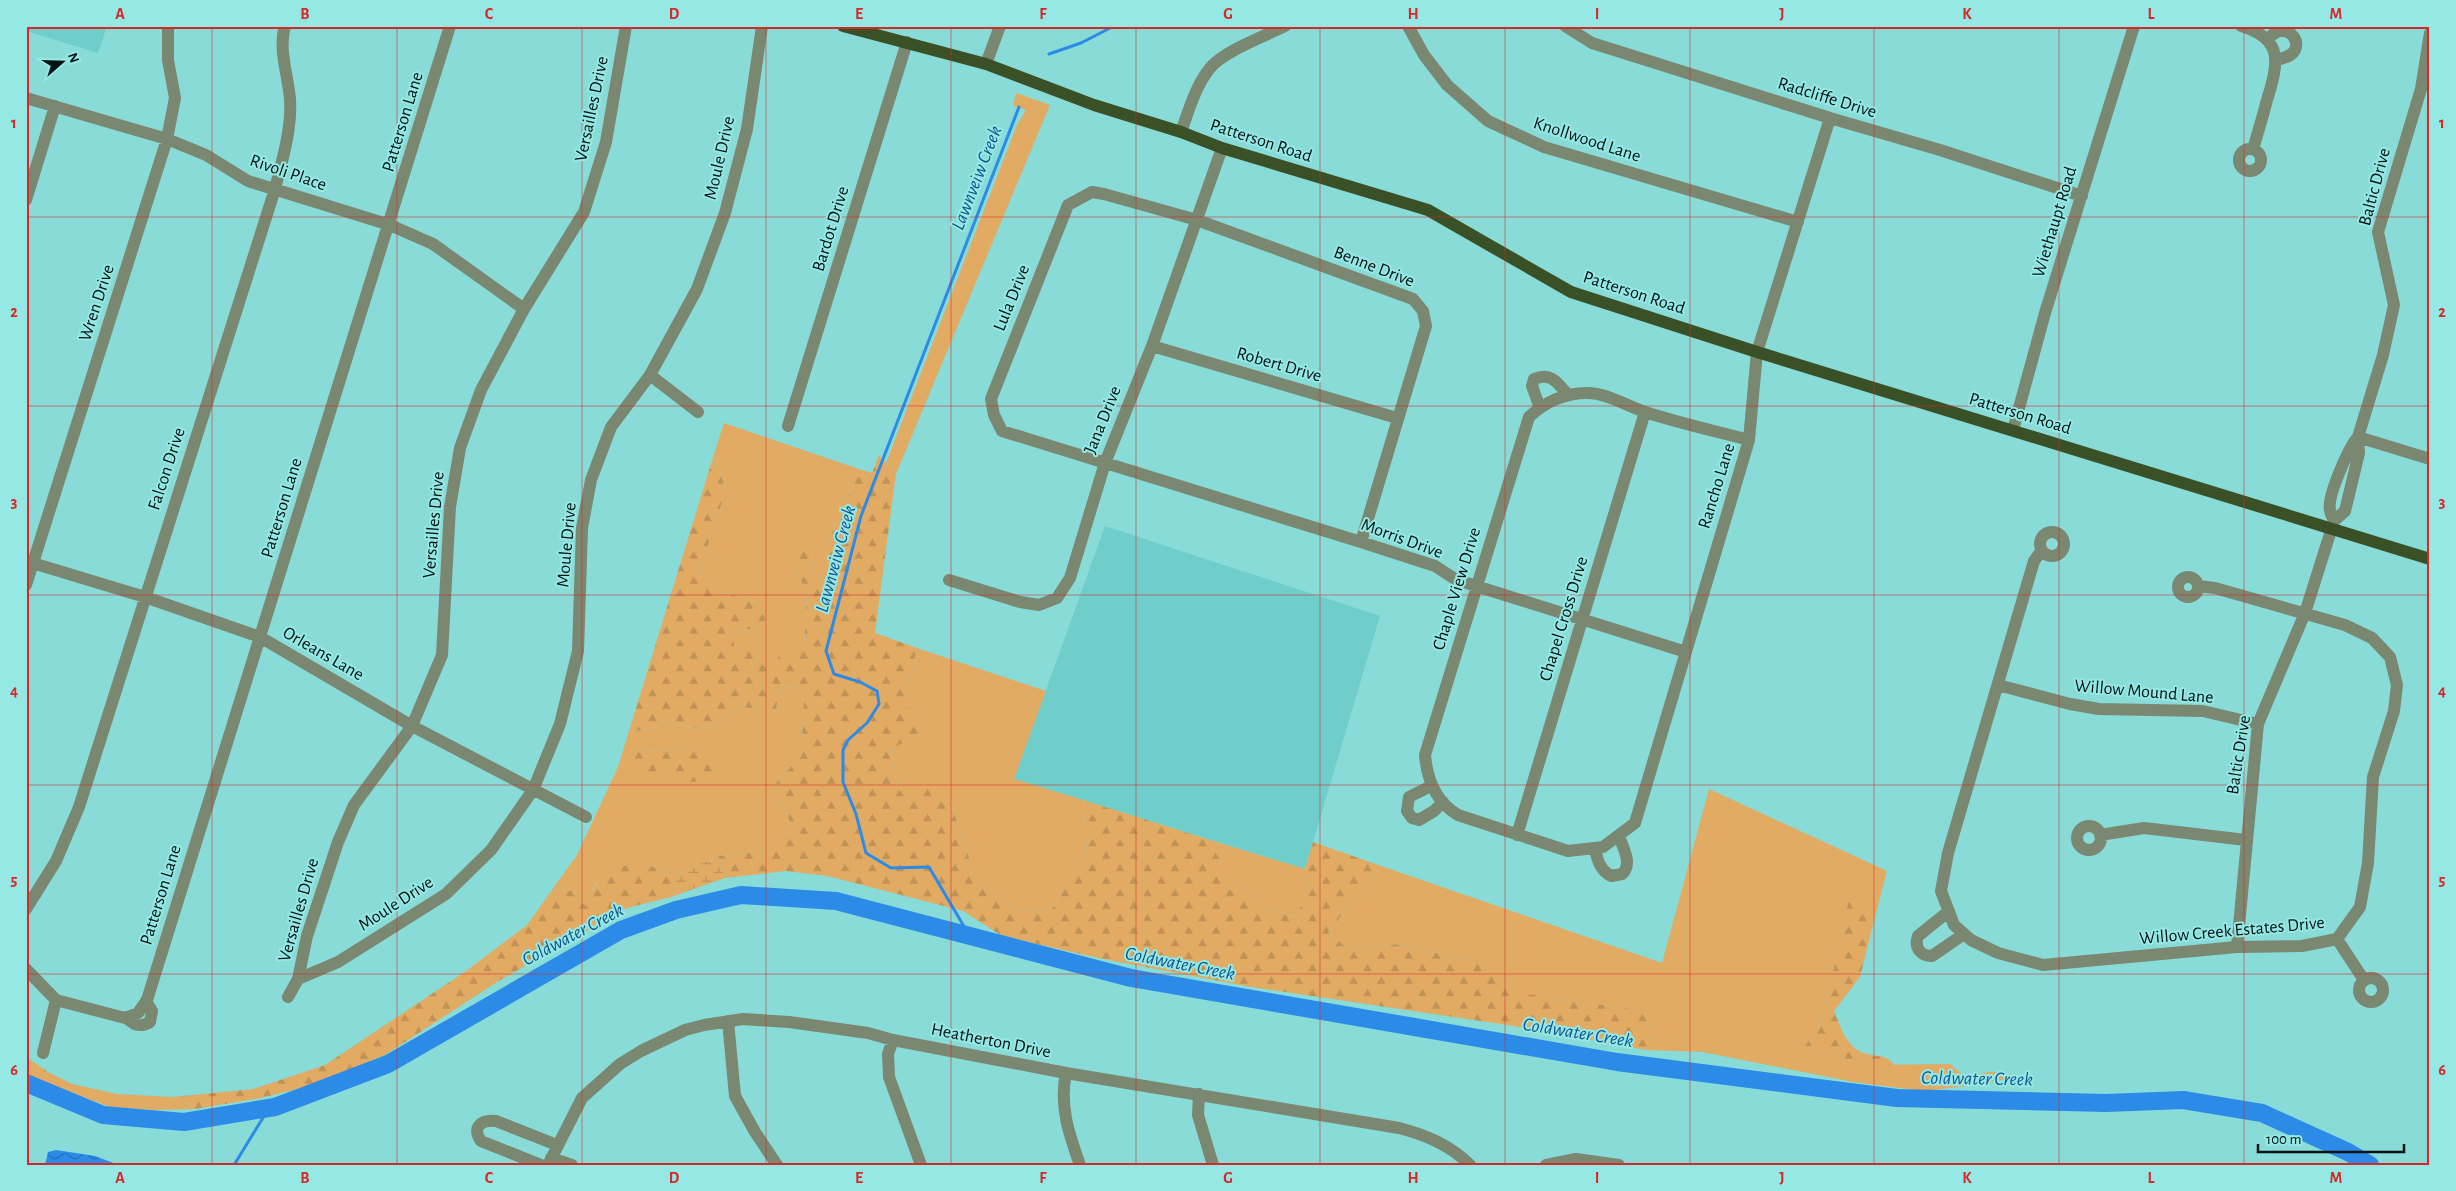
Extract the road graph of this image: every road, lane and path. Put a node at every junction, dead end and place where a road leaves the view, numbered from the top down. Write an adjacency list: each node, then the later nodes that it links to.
1 (168, 26): 23 (street, Wren Drive)
2 (285, 26): 26 (street, Falcon Drive)
3 (450, 26): 31 (street, Patterson Lane)
4 (626, 26): 32 (street, Versailles Drive)
5 (762, 26): 35 (street, Moule Drive)
6 (843, 26): 15 (main road, Patterson Road)
7 (1000, 26): 17 (street)
8 (1285, 26): 22 (street)
9 (1408, 26): 30 (street, Knollwood Lane)
10 (1565, 26): 21 (street, Radcliffe Drive)
11 (2134, 26): 27 (street, Wiethaupt Road)
12 (2242, 26): 14 (street)
13 (2430, 33): 18 (street, Baltic Drive)
14 (2267, 39): 16 (street); 16 (street)
15 (907, 42): 17 (main road, Patterson Road); 41 (street, Bardot Drive)
16 (2277, 60): 25 (street)
17 (986, 64): 22 (main road, Patterson Road)
18 (2425, 89): 43 (street, Baltic Drive)
19 (26, 98): 20 (street, Rivoli Place)
20 (56, 106): 23 (street, Rivoli Place); 28 (street)
21 (1830, 118): 27 (street, Radcliffe Drive); 30 (street, Rancho Lane)
22 (1180, 132): 24 (main road, Patterson Road)
23 (168, 139): 26 (street, Rivoli Place); 51 (street, Wren Drive)
24 (1222, 148): 29 (street, Jana Drive); 34 (main road, Patterson Road)
25 (2253, 148)
26 (275, 189): 31 (street, Rivoli Place); 56 (street, Falcon Drive)
27 (2082, 196): 42 (street, Wiethaupt Road)
28 (26, 200)
29 (1196, 220): 33 (street, Jana Drive); 40 (street, Benne Drive); 46 (street, Lula Drive)
30 (1798, 222): 34 (street, Rancho Lane)
31 (390, 225): 32 (street, Rivoli Place); 59 (street, Patterson Lane)
32 (524, 308): 63 (street, Versailles Drive)
33 (1152, 346): 40 (street, Robert Drive); 46 (street, Jana Drive)
34 (1757, 352): 42 (main road, Patterson Road); 44 (street, Rancho Lane)
35 (650, 375): 38 (street); 65 (street, Moule Drive)
36 (1568, 395): 37 (street, Chaple View Drive); 37 (street); 39 (street, Chaple View Drive)
37 (1540, 408): 54 (street, Chaple View Drive)
38 (698, 412)
39 (1645, 412): 44 (street, Chaple View Drive); 58 (street, Chapel Cross Drive)
40 (1397, 418): 48 (street, Benne Drive)
41 (788, 426)
42 (2013, 430): 47 (main road, Patterson Road)
43 (2358, 437): 45 (street); 47 (street, Baltic Drive)
44 (1749, 440): 60 (street, Rancho Lane)
45 (2430, 459)
46 (1105, 463): 48 (street, Morris Drive); 52 (street, Jana Drive)
47 (2333, 525): 50 (main road, Patterson Road); 57 (street, Baltic Drive)
48 (1361, 542): 54 (street, Morris Drive)
49 (2042, 550): 61 (street, Willow Creek Estates Drive)
50 (2430, 559)
51 (30, 562): 53 (street, Wren Drive); 56 (street, Orleans Lane)
52 (949, 580)
53 (26, 585)
54 (1476, 586): 58 (street, Morris Drive); 64 (street, Chaple View Drive)
55 (2198, 586): 57 (street, Willow Creek Estates Drive)
56 (145, 596): 59 (street, Orleans Lane); 73 (street, Falcon Drive)
57 (2305, 613): 62 (street, Baltic Drive); 76 (street, Willow Creek Estates Drive)
58 (1582, 619): 60 (street, Morris Drive); 68 (street, Chapel Cross Drive)
59 (260, 637): 63 (street, Orleans Lane); 82 (street, Patterson Lane)
60 (1686, 652): 70 (street, Rancho Lane)
61 (1998, 685): 62 (street, Willow Mound Lane); 74 (street, Willow Creek Estates Drive)
62 (2258, 724): 71 (street, Baltic Drive)
63 (412, 726): 65 (street, Orleans Lane); 79 (street, Versailles Drive)
64 (1431, 786): 66 (street, Chaple View Drive); 66 (street)
65 (533, 790): 67 (street, Orleans Lane); 79 (street, Moule Drive)
66 (1443, 802): 68 (street, Chaple View Drive)
67 (586, 817)
68 (1516, 835): 72 (street, Chaple View Drive)
69 (2100, 835): 71 (street)
70 (1619, 836): 72 (street, Rancho Lane); 72 (street)
71 (2246, 840): 77 (street, Baltic Drive)
72 (1599, 848)
73 (26, 909)
74 (1949, 911): 75 (street, Willow Creek Estates Drive); 75 (street)
75 (1964, 934): 77 (street, Willow Creek Estates Drive)
76 (2337, 939): 77 (street, Willow Creek Estates Drive); 80 (street)
77 (2237, 947)
78 (26, 969): 82 (street)
79 (298, 979): 81 (street, Versailles Drive)
80 (2364, 980)
81 (288, 997)
82 (56, 1000): 85 (street)
83 (728, 1021): 84 (street, Heatherton Drive); 88 (street, Heatherton Drive); 91 (street)
84 (893, 1040): 86 (street, Heatherton Drive); 92 (street)
85 (43, 1053)
86 (1066, 1073): 87 (street, Heatherton Drive); 93 (street)
87 (1199, 1094): 94 (street); 95 (street, Heatherton Drive)
88 (557, 1145): 89 (street, Heatherton Drive); 89 (street)
89 (547, 1162): 90 (street)
90 (572, 1165)
91 (777, 1165)
92 (921, 1165)
93 (1080, 1165)
94 (1213, 1165)
95 (1470, 1165)
96 (1546, 1165): 97 (street)
97 (1619, 1165)

